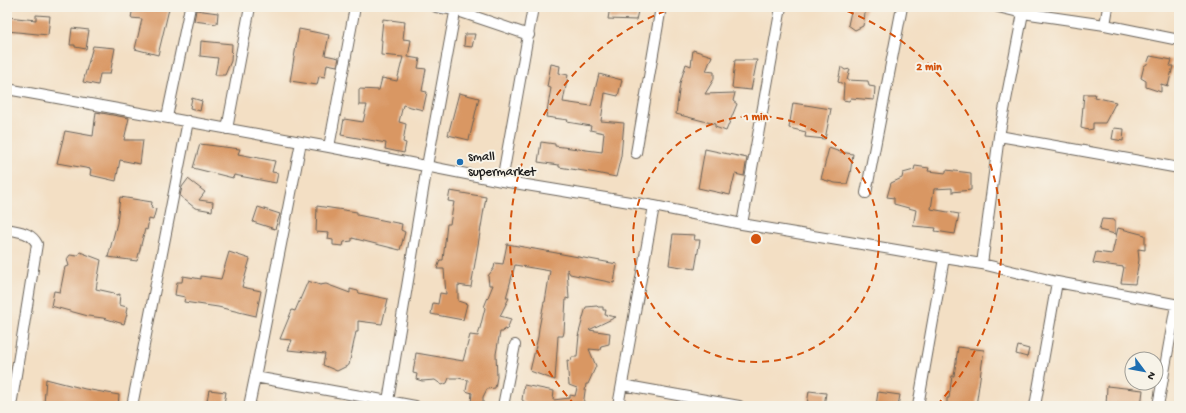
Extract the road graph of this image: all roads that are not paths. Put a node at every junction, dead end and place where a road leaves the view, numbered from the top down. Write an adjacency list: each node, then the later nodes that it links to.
1 (190, 7): 17 (street)
2 (250, 7): 19 (street)
3 (355, 7): 22 (street)
4 (436, 7): 11 (street)
5 (534, 7): 14 (street)
6 (661, 7): 23 (street)
7 (781, 7): 29 (street)
8 (902, 7): 27 (street)
9 (998, 7): 12 (street)
10 (1108, 7): 13 (street)
11 (456, 9): 14 (street); 24 (street)
12 (1023, 13): 13 (street); 20 (street)
13 (1105, 25): 15 (street)
14 (528, 35): 26 (street)
15 (1179, 40)
16 (7, 89): 17 (street)
17 (167, 117): 18 (street)
18 (188, 121): 19 (street); 40 (street)
19 (228, 129): 21 (street)
20 (999, 136): 25 (street); 32 (street)
21 (301, 142): 22 (street); 36 (street)
22 (329, 147): 24 (street)
23 (636, 153)
24 (427, 166): 26 (street); 38 (street)
25 (1179, 168)
26 (502, 181): 28 (street)
27 (866, 193)
28 (654, 206): 29 (street); 37 (street)
29 (742, 224): 31 (street)
30 (7, 229): 39 (street)
31 (944, 258): 32 (street); 46 (street)
32 (982, 264): 33 (street)
33 (1057, 282): 34 (street); 47 (street)
34 (1178, 305): 48 (street)
35 (515, 345): 43 (street)
36 (255, 377): 38 (street); 41 (street)
37 (622, 385): 44 (street); 45 (street)
38 (388, 401): 42 (street)
39 (11, 406)
40 (132, 406)
41 (249, 406)
42 (415, 406)
43 (503, 406)
44 (618, 406)
45 (738, 406)
46 (918, 406)
47 (1035, 406)
48 (1158, 406)

